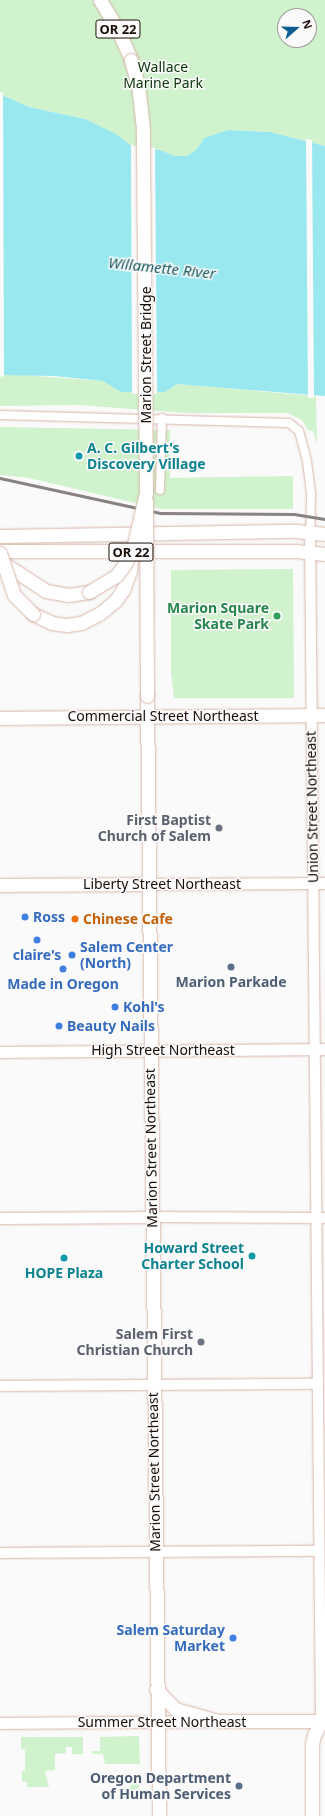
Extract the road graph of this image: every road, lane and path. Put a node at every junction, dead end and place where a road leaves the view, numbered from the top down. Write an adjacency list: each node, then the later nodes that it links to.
1 (100, 0): 5 (main road, Marion Street Bridge / OR 22, bridge)
2 (0, 415): 3 (street)
3 (162, 418): 4 (street); 6 (street, Union Street Northeast)
4 (160, 490)
5 (146, 494): 13 (main road, OR 22, bridge); 14 (main road, Marion Street Bridge, bridge)
6 (310, 532): 7 (main road); 8 (main road); 11 (street, Union Street Northeast)
7 (325, 534)
8 (0, 536)
9 (132, 551): 10 (main road); 10 (main road, bridge); 11 (main road)
10 (0, 552)
11 (310, 552): 12 (main road); 15 (street, Union Street Northeast)
12 (325, 554)
13 (0, 561)
14 (147, 696): 17 (main road, Marion Street Northeast)
15 (312, 715): 16 (main road, Commercial Street Northeast); 17 (main road, Commercial Street Northeast); 19 (street, Union Street Northeast)
16 (325, 715)
17 (147, 716): 18 (main road, Commercial Street Northeast); 21 (main road, Marion Street Northeast)
18 (0, 718)
19 (313, 883): 20 (main road, Liberty Street Northeast); 21 (main road, Liberty Street Northeast); 23 (street, Union Street Northeast)
20 (325, 883)
21 (148, 884): 22 (main road, Liberty Street Northeast); 24 (main road, Marion Street Northeast)
22 (0, 885)
23 (320, 1049): 24 (main road, High Street Northeast); 28 (street, Union Street Northeast)
24 (150, 1051): 25 (main road, High Street Northeast); 26 (main road, Marion Street Northeast)
25 (0, 1052)
26 (152, 1217): 27 (main road); 28 (street); 30 (main road, Marion Street Northeast)
27 (0, 1218)
28 (321, 1218): 29 (street, Union Street Northeast)
29 (322, 1384): 30 (street); 32 (street, Union Street Northeast)
30 (153, 1385): 31 (street); 33 (main road, Marion Street Northeast)
31 (0, 1386)
32 (322, 1551): 33 (street); 37 (street, Union Street Northeast)
33 (155, 1552): 34 (street); 35 (main road, Marion Street Northeast)
34 (0, 1553)
35 (156, 1689): 36 (main road); 38 (main road, Marion Street Northeast)
36 (218, 1721): 37 (main road, Summer Street Northeast); 38 (main road, Summer Street Northeast)
37 (323, 1721): 40 (main road, Union Street Northeast); 41 (main road, Union Street Northeast)
38 (158, 1722): 39 (main road, Summer Street Northeast); 42 (main road, Marion Street Northeast)
39 (0, 1723)
40 (325, 1734)
41 (312, 1803): 43 (main road, Union Street Northeast); 44 (main road)
42 (159, 1816)
43 (312, 1816)
44 (321, 1816)

